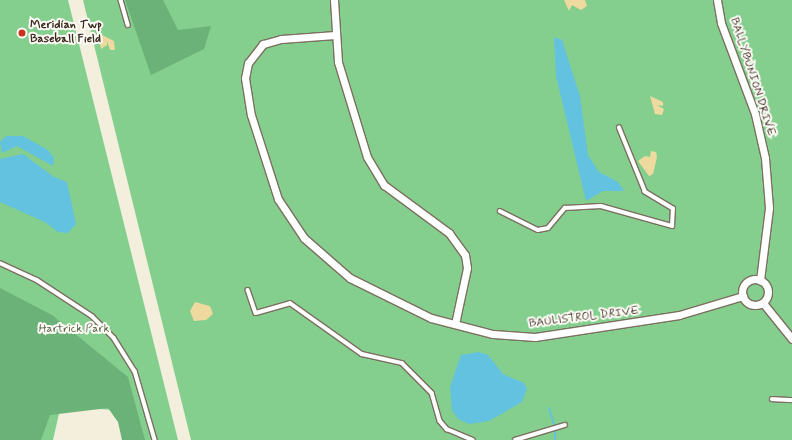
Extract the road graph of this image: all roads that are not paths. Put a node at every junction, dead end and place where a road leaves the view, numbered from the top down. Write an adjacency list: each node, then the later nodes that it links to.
1 (121, 0): 4 (lane)
2 (334, 0): 5 (street)
3 (717, 0): 9 (street, BALLYBUNION DRIVE)
4 (128, 26)
5 (335, 35): 13 (street); 13 (street, BAULISTROL DRIVE)
6 (619, 128): 7 (lane)
7 (500, 211)
8 (0, 263): 18 (lane)
9 (760, 280): 11 (street); 12 (street)
10 (248, 290): 19 (lane)
11 (743, 296): 12 (street); 13 (street, BAULISTROL DRIVE)
12 (762, 303): 14 (street)
13 (455, 324)
14 (792, 339)
15 (772, 399): 16 (lane)
16 (792, 400)
17 (565, 425): 20 (lane)
18 (156, 440)
19 (473, 440)
20 (515, 440)

